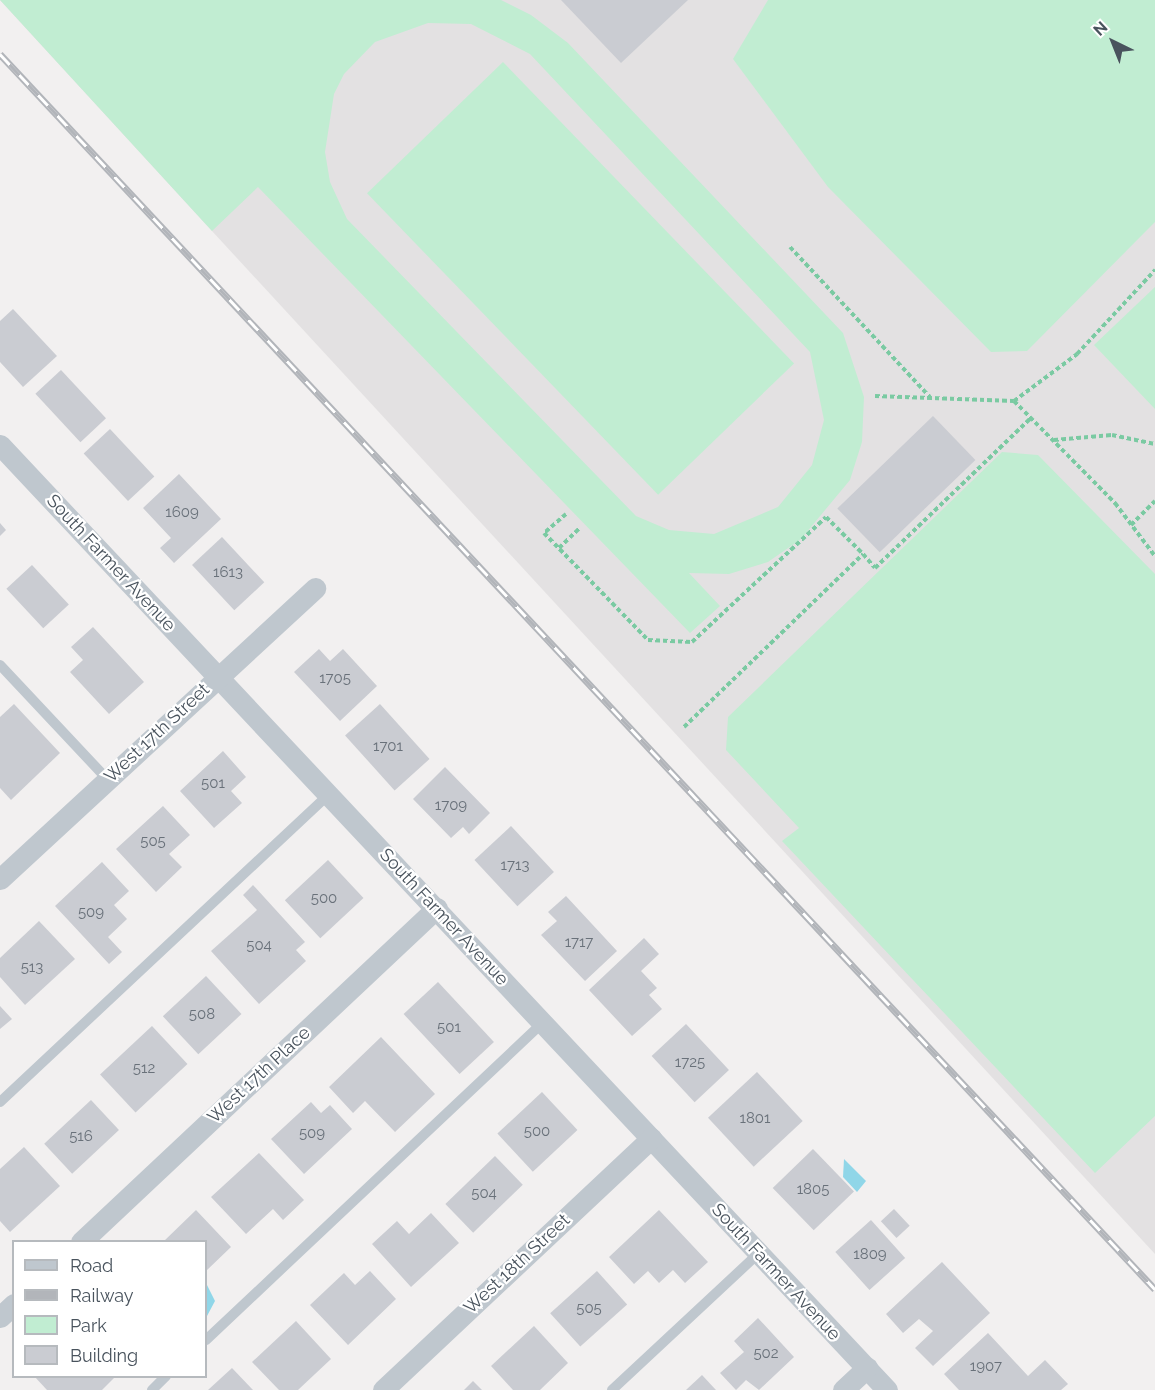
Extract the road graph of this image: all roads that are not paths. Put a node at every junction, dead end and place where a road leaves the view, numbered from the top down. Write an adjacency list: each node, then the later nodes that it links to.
1 (0, 445): 4 (street, South Farmer Avenue)
2 (315, 588): 4 (street, West 17th Street)
3 (1, 669): 5 (lane)
4 (218, 676): 5 (street, West 17th Street); 6 (street, South Farmer Avenue)
5 (107, 779): 7 (street, West 17th Street)
6 (329, 794): 8 (street, South Farmer Avenue); 10 (lane)
7 (0, 879)
8 (437, 908): 9 (street, South Farmer Avenue); 12 (street, West 17th Place)
9 (543, 1022): 11 (street, South Farmer Avenue); 16 (lane)
10 (0, 1102)
11 (651, 1138): 13 (street, South Farmer Avenue); 20 (street, West 18th Street)
12 (83, 1240)
13 (759, 1252): 17 (street, South Farmer Avenue); 21 (lane)
14 (12, 1307): 15 (street)
15 (0, 1317)
16 (207, 1339)
17 (867, 1368): 22 (street); 23 (street, South Farmer Avenue)
18 (165, 1378): 19 (lane)
19 (152, 1390)
20 (383, 1390)
21 (612, 1390)
22 (843, 1390)
23 (887, 1390)

